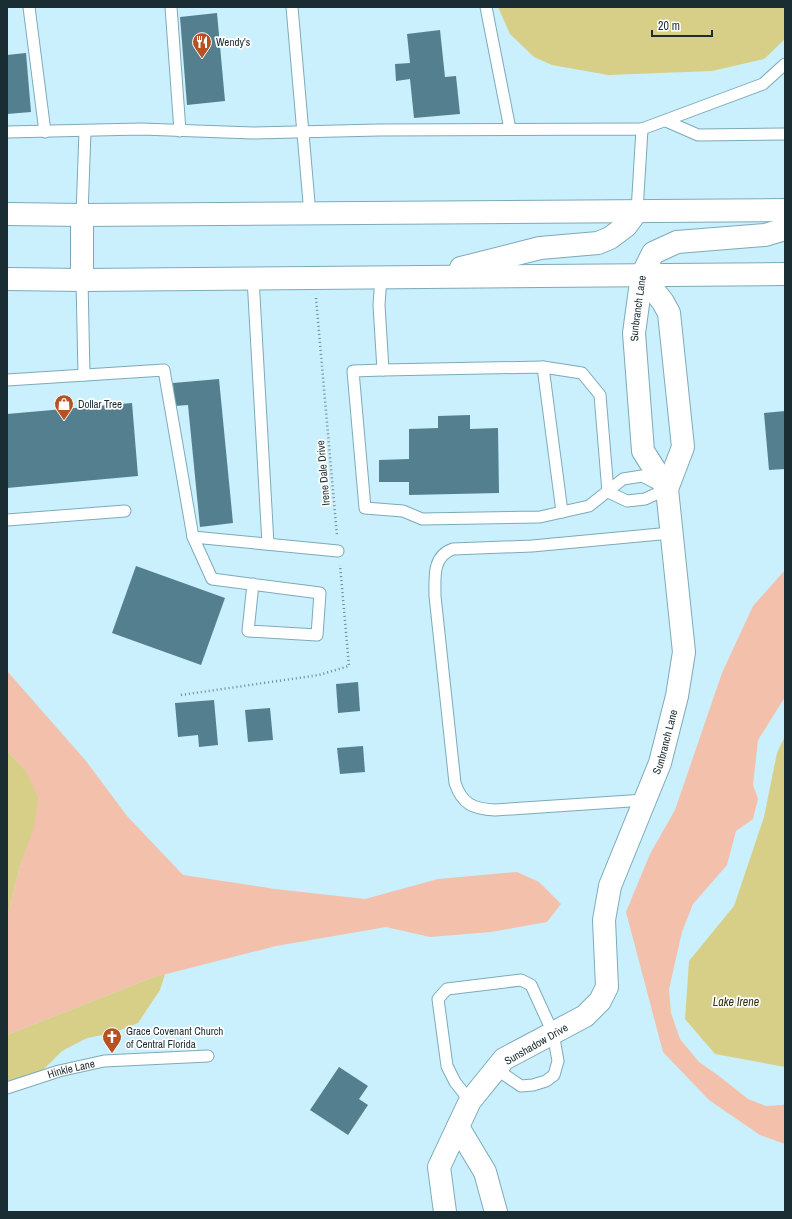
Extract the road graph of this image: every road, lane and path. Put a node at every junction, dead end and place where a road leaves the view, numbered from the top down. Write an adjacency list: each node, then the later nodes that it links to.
1 (29, 7): 12 (lane)
2 (171, 7): 10 (lane)
3 (292, 7): 13 (lane)
4 (486, 7): 7 (lane)
5 (785, 64): 6 (lane)
6 (666, 121): 8 (lane); 14 (lane)
7 (510, 129): 8 (lane); 13 (lane)
8 (642, 129): 16 (lane)
9 (85, 131): 10 (lane); 12 (lane); 19 (lane)
10 (180, 131): 13 (lane)
11 (7, 132): 12 (lane)
12 (45, 132)
13 (303, 132): 18 (lane)
14 (785, 134)
15 (785, 210): 16 (main road)
16 (637, 211): 18 (main road); 24 (main road)
17 (7, 214): 19 (main road)
18 (310, 214): 19 (main road)
19 (82, 215): 28 (main road)
20 (785, 229): 22 (main road)
21 (785, 274): 22 (main road)
22 (642, 275): 24 (main road); 33 (main road, Sunbranch Lane); 33 (main road, Sunbranch Lane)
23 (381, 277): 24 (main road); 26 (main road); 30 (lane)
24 (429, 277)
25 (254, 278): 26 (main road); 28 (main road); 40 (lane)
26 (314, 278): 41 (path, Irene Dale Drive)
27 (7, 279): 28 (main road)
28 (82, 280): 31 (lane)
29 (543, 367): 30 (lane); 34 (lane); 36 (lane)
30 (383, 370): 36 (lane)
31 (84, 375): 32 (lane); 39 (lane)
32 (7, 380)
33 (667, 488): 34 (lane); 34 (lane); 38 (main road, Sunbranch Lane)
34 (608, 492): 36 (lane)
35 (125, 511): 37 (lane)
36 (562, 512)
37 (7, 520)
38 (671, 533): 44 (main road, Sunbranch Lane); 44 (lane)
39 (193, 537): 40 (lane); 42 (lane)
40 (268, 544): 41 (lane)
41 (338, 551): 43 (path, Irene Dale Drive)
42 (253, 584): 42 (lane)
43 (181, 695)
44 (645, 800): 45 (main road, Sunbranch Lane)
45 (607, 987): 46 (main road, Sunshadow Drive)
46 (553, 1033): 48 (main road, Sunshadow Drive); 48 (lane); 50 (lane)
47 (208, 1056): 49 (lane, Hinkle Lane)
48 (496, 1069): 50 (main road, Sunshadow Drive)
49 (7, 1088)
50 (470, 1101): 51 (main road, Sunshadow Drive)
51 (458, 1127): 52 (main road, Sunshadow Drive); 53 (main road)
52 (445, 1212)
53 (496, 1212)

